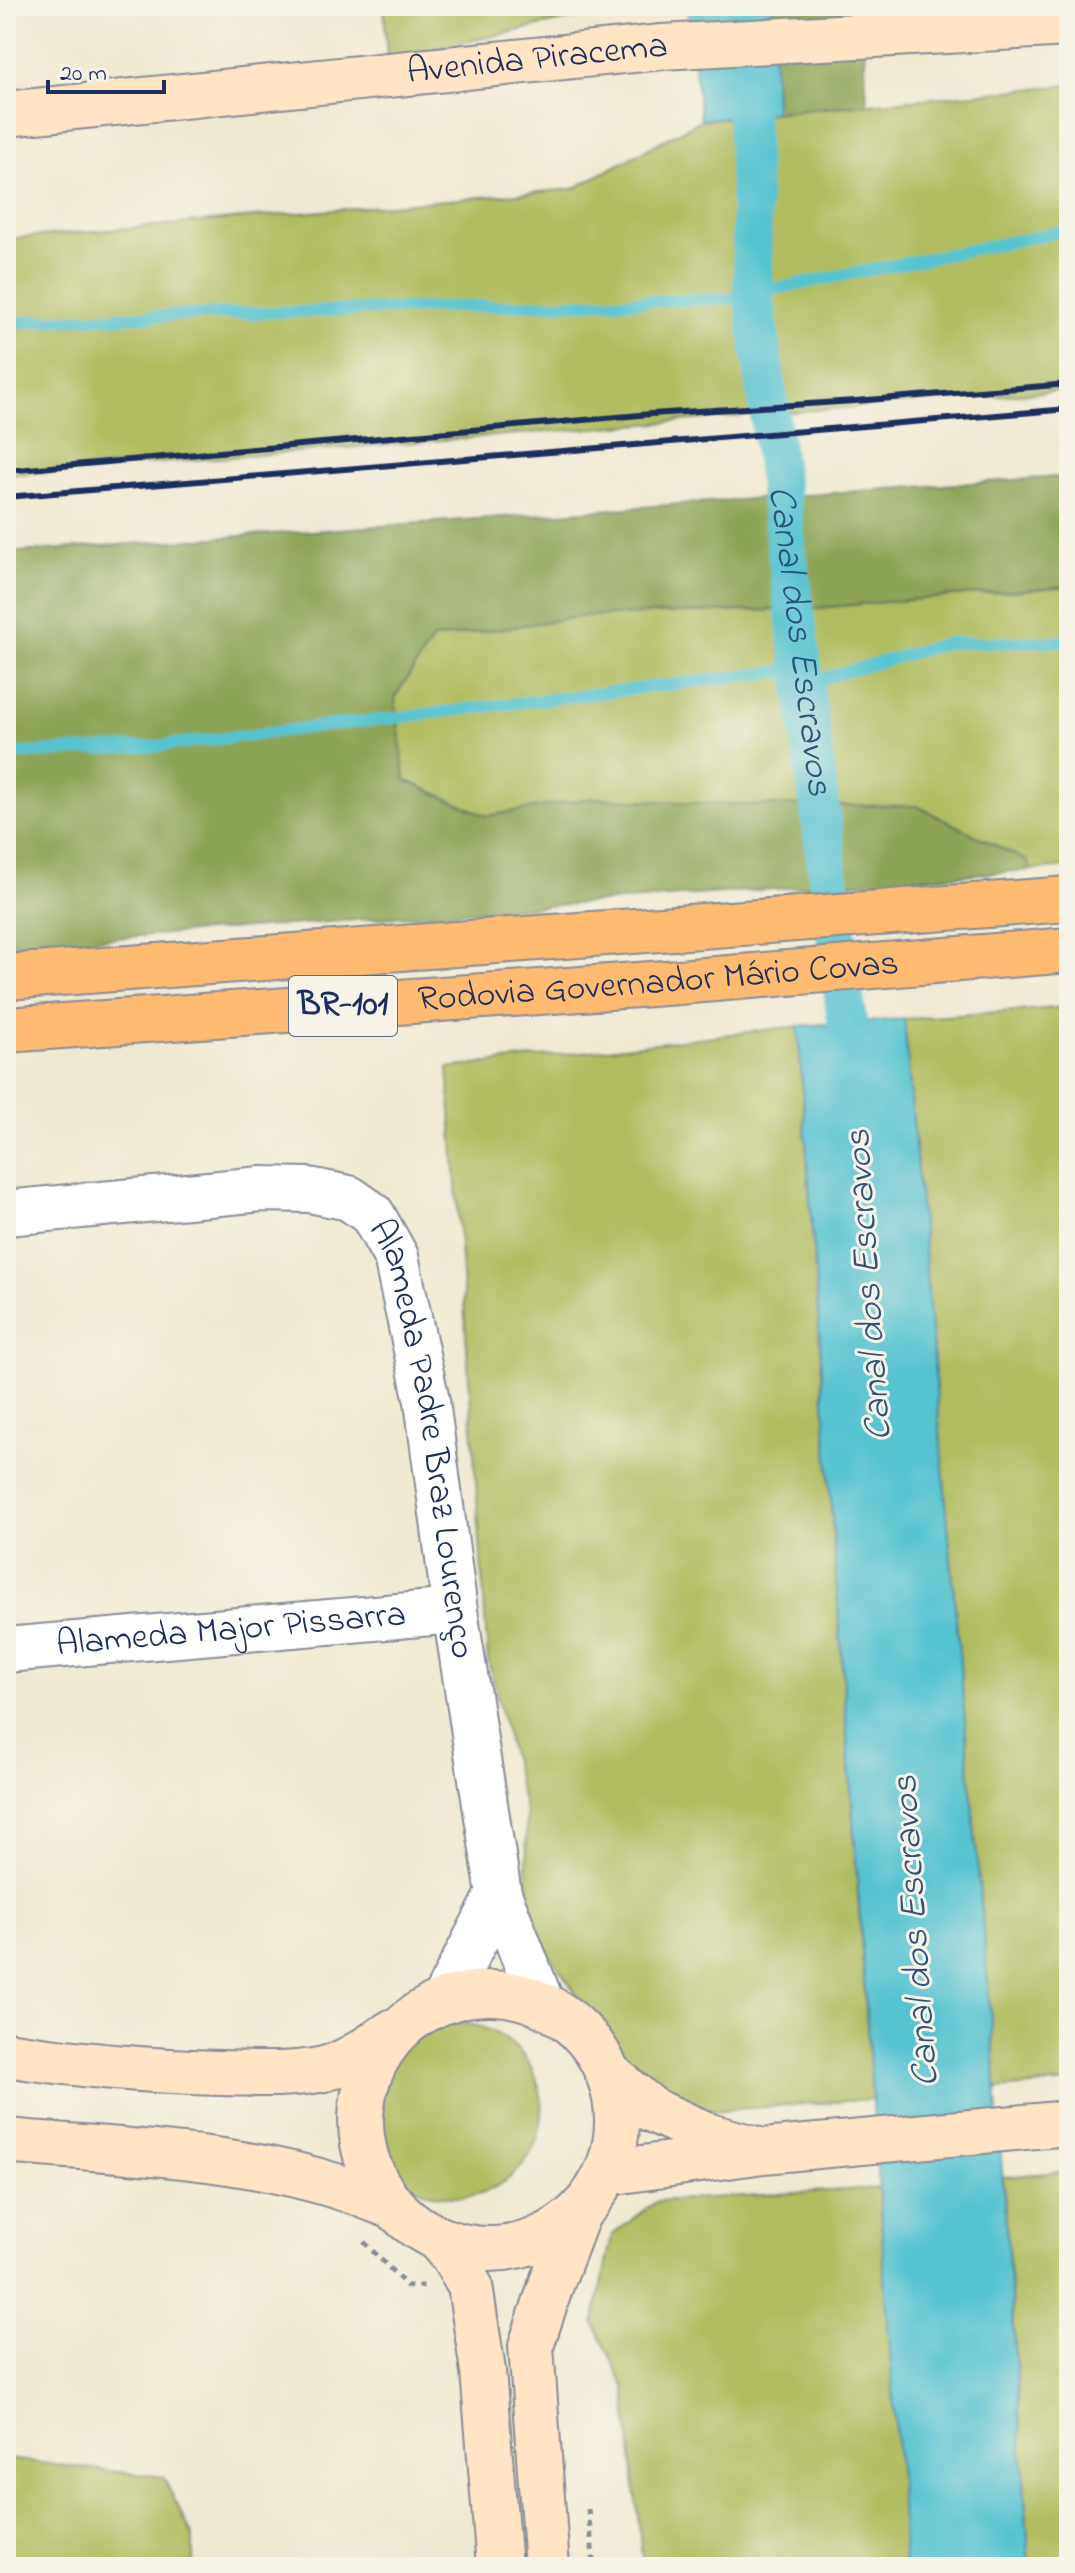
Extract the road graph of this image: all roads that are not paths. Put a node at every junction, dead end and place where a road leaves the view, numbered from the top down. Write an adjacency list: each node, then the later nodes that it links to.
1 (1069, 24): 2 (street, Avenida Piracema)
2 (6, 114)
3 (1069, 899): 5 (main road, Rodovia Governador Mário Covas / BR-101)
4 (1069, 950): 6 (main road, Rodovia Governador Mário Covas / BR-101)
5 (6, 977)
6 (6, 1030)
7 (6, 1213): 8 (street, Alameda Padre Braz Lourenço)
8 (455, 1611): 9 (street, Alameda Major Pissarra); 10 (street, Alameda Padre Braz Lourenço)
9 (6, 1650)
10 (499, 1894): 11 (street); 12 (street, Alameda Padre Braz Lourenço)
11 (444, 2000): 12 (street); 13 (street)
12 (542, 2004): 15 (street)
13 (403, 2025): 14 (street); 20 (street)
14 (6, 2054)
15 (610, 2075): 18 (street); 19 (street)
16 (1069, 2123): 18 (street)
17 (6, 2141): 20 (street)
18 (763, 2151): 19 (street)
19 (607, 2173): 21 (street)
20 (396, 2208): 22 (street)
21 (578, 2214): 22 (street); 24 (street)
22 (437, 2238): 23 (street)
23 (499, 2567)
24 (547, 2567)

